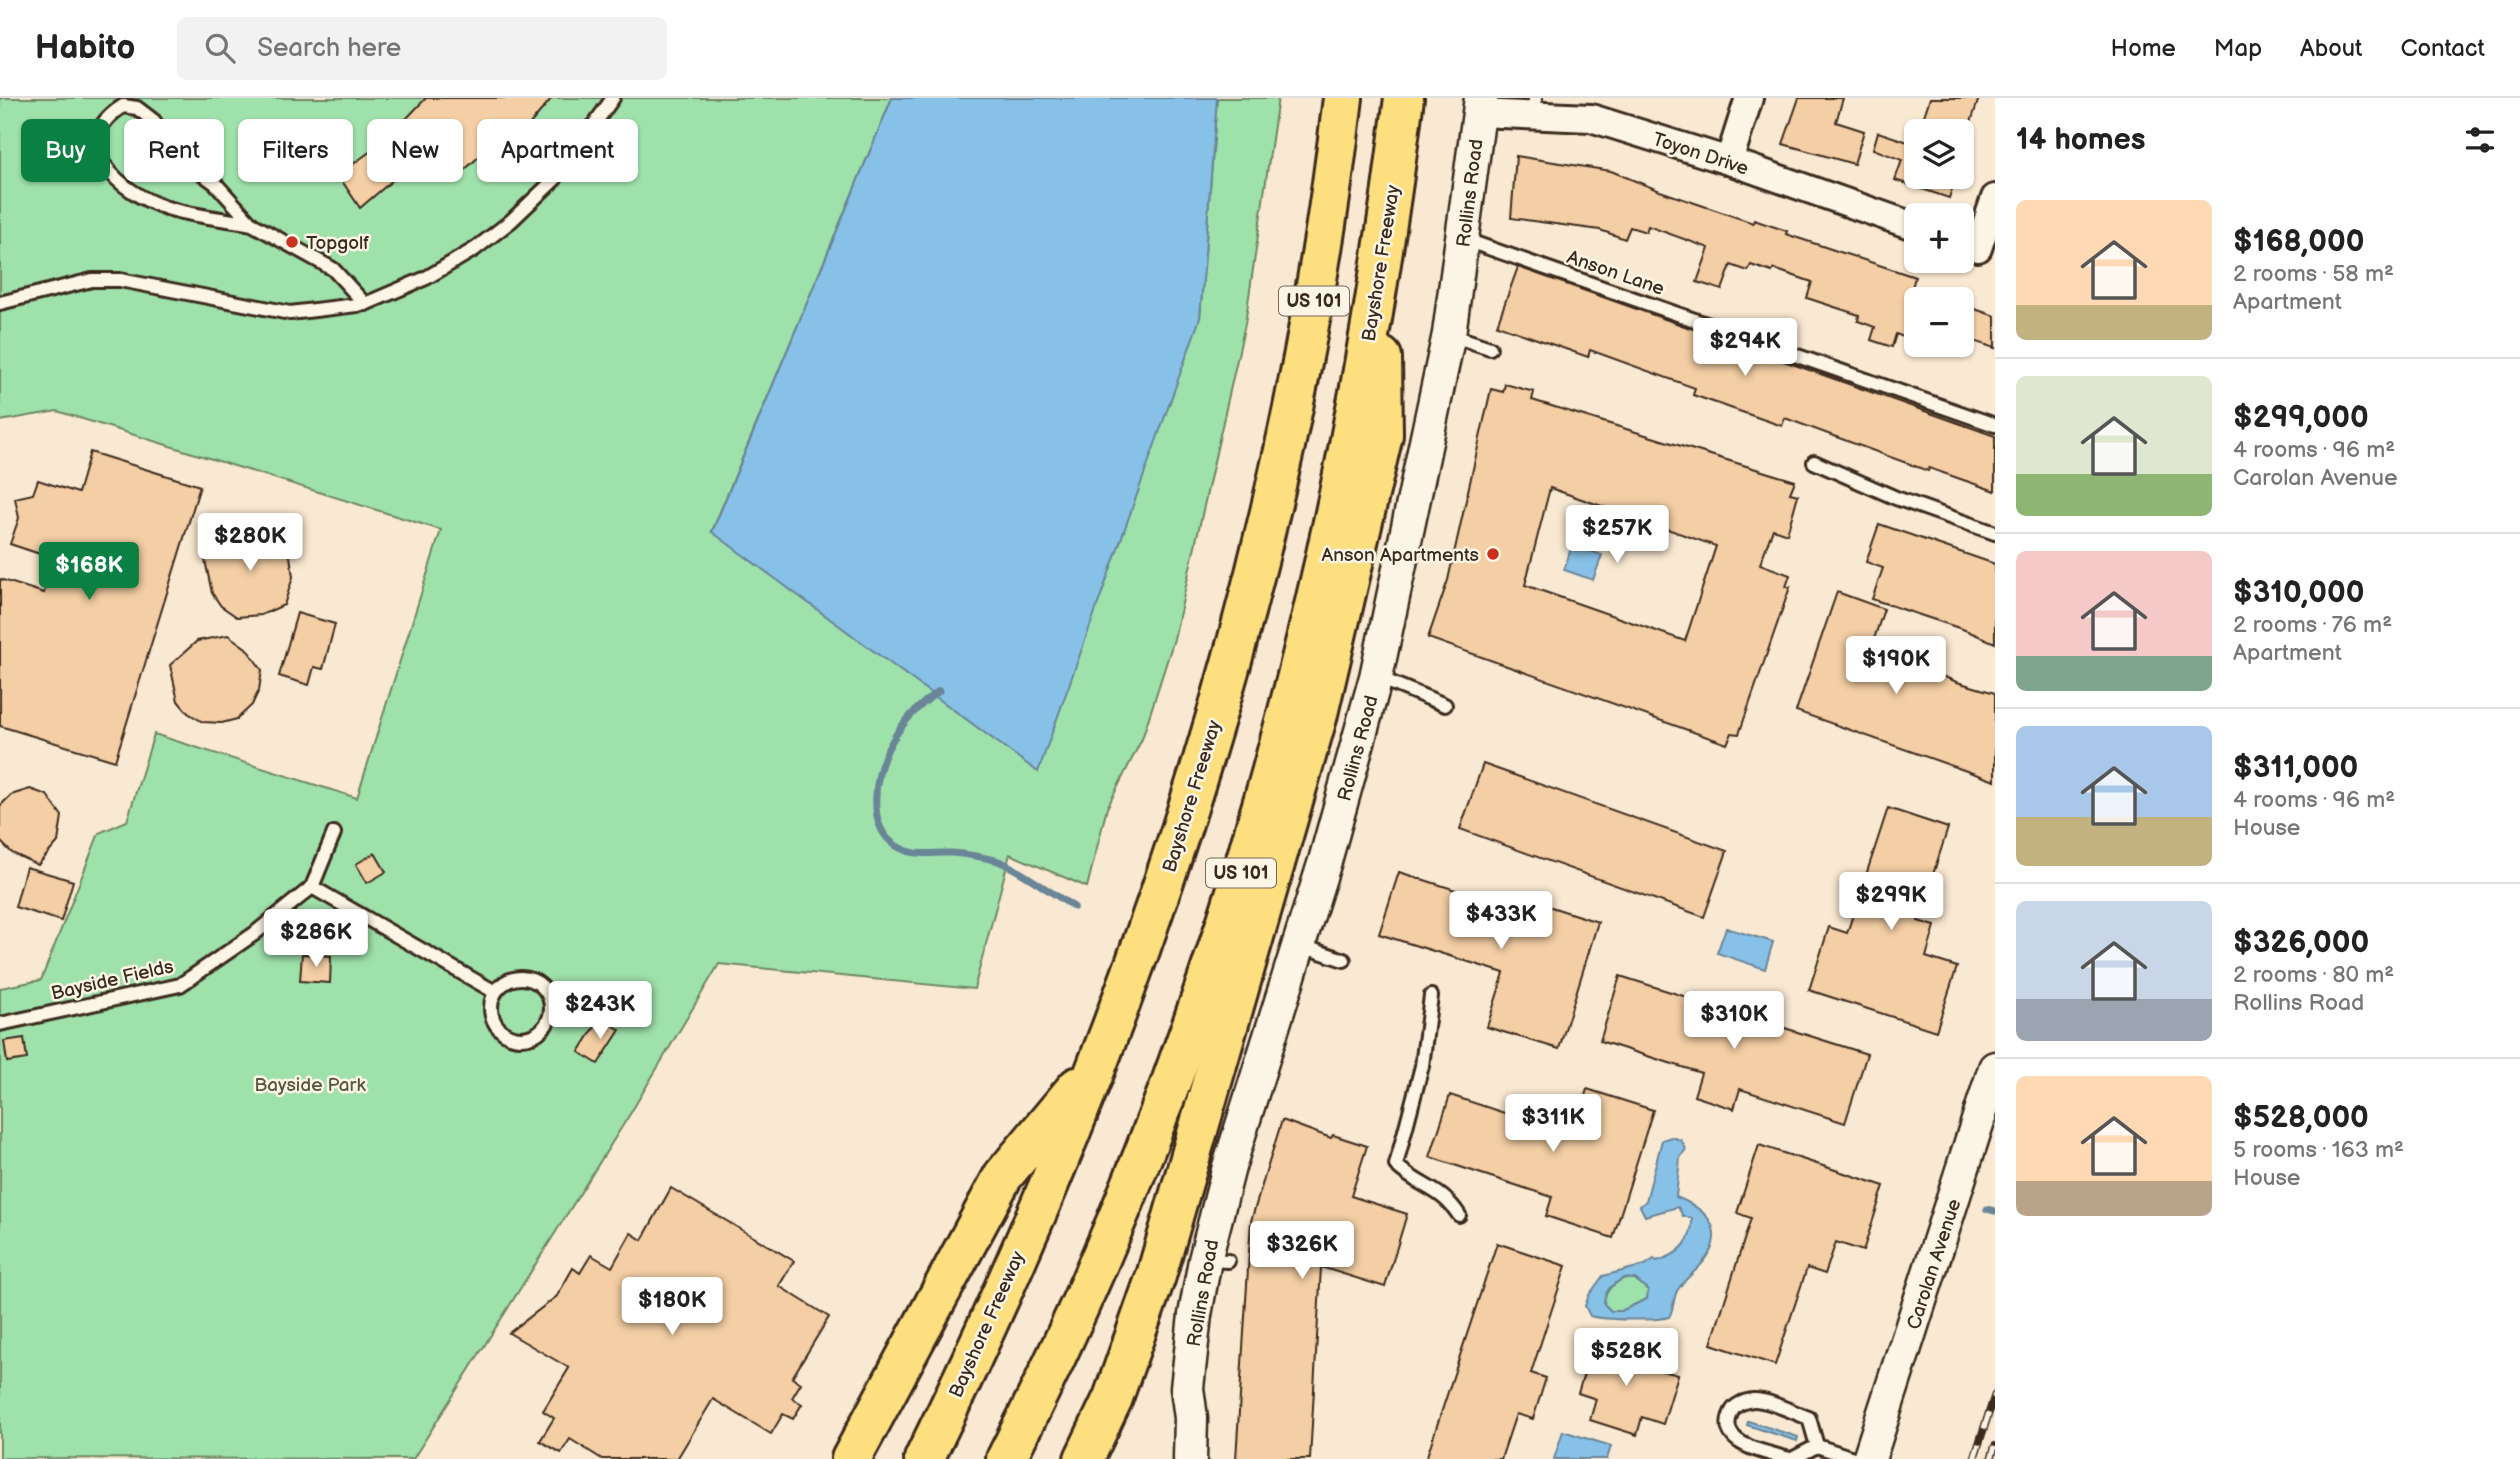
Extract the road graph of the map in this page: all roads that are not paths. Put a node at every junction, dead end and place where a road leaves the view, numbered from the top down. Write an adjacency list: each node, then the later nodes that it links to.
1 (613, 98): 15 (lane)
2 (1343, 98): 30 (highway, Bayshore Freeway / US 101)
3 (1404, 98): 13 (highway, Bayshore Freeway / US 101)
4 (1749, 98): 7 (street)
5 (1480, 106): 6 (street, Toyon Drive); 11 (street, Rollins Road)
6 (1535, 107): 7 (street, Toyon Drive)
7 (1729, 161): 9 (street, Toyon Drive)
8 (1995, 198): 12 (street)
9 (1904, 223)
10 (252, 224): 10 (lane); 15 (lane)
11 (1463, 239): 16 (street, Rollins Road); 18 (lane, Anson Lane)
12 (1978, 248)
13 (1382, 257): 37 (highway, Bayshore Freeway / US 101); 38 (highway)
14 (0, 303): 15 (lane)
15 (365, 304)
16 (1449, 334): 17 (lane); 21 (street, Rollins Road)
17 (1490, 348)
18 (1995, 425)
19 (1814, 462): 20 (lane)
20 (1995, 533)
21 (1376, 677): 22 (lane); 25 (street, Rollins Road)
22 (1445, 705)
23 (334, 833): 24 (lane, Bayside Fields)
24 (312, 887): 27 (lane); 29 (lane, Bayside Fields)
25 (1299, 945): 26 (lane); 33 (street, Rollins Road)
26 (1344, 960)
27 (495, 992): 27 (lane)
28 (1431, 996): 32 (lane)
29 (0, 1024)
30 (1098, 1061): 35 (highway); 36 (highway, Bayshore Freeway / US 101)
31 (1995, 1068): 43 (street, Carolan Avenue)
32 (1459, 1215)
33 (1187, 1388): 39 (street, Rollins Road); 40 (street, Rollins Road)
34 (1816, 1446): 41 (lane); 41 (lane); 42 (lane)
35 (851, 1459)
36 (924, 1459)
37 (1006, 1459)
38 (1084, 1459)
39 (1169, 1459)
40 (1190, 1459)
41 (1791, 1459)
42 (1856, 1459)
43 (1869, 1459)

